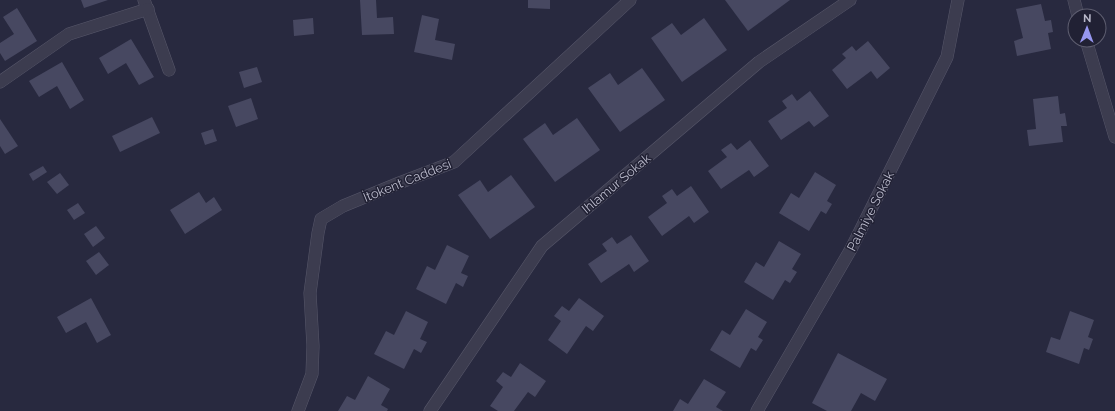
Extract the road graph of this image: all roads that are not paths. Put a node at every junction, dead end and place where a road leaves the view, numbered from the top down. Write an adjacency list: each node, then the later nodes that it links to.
1 (630, 0): 9 (street, İtokent Caddesi)
2 (850, 0): 10 (street, Ihlamur Sokak)
3 (958, 0): 11 (street, Palmiye Sokak)
4 (146, 5): 6 (street); 7 (street)
5 (1088, 48): 8 (street)
6 (169, 70)
7 (0, 82)
8 (1115, 137)
9 (298, 411)
10 (430, 411)
11 (757, 411)

